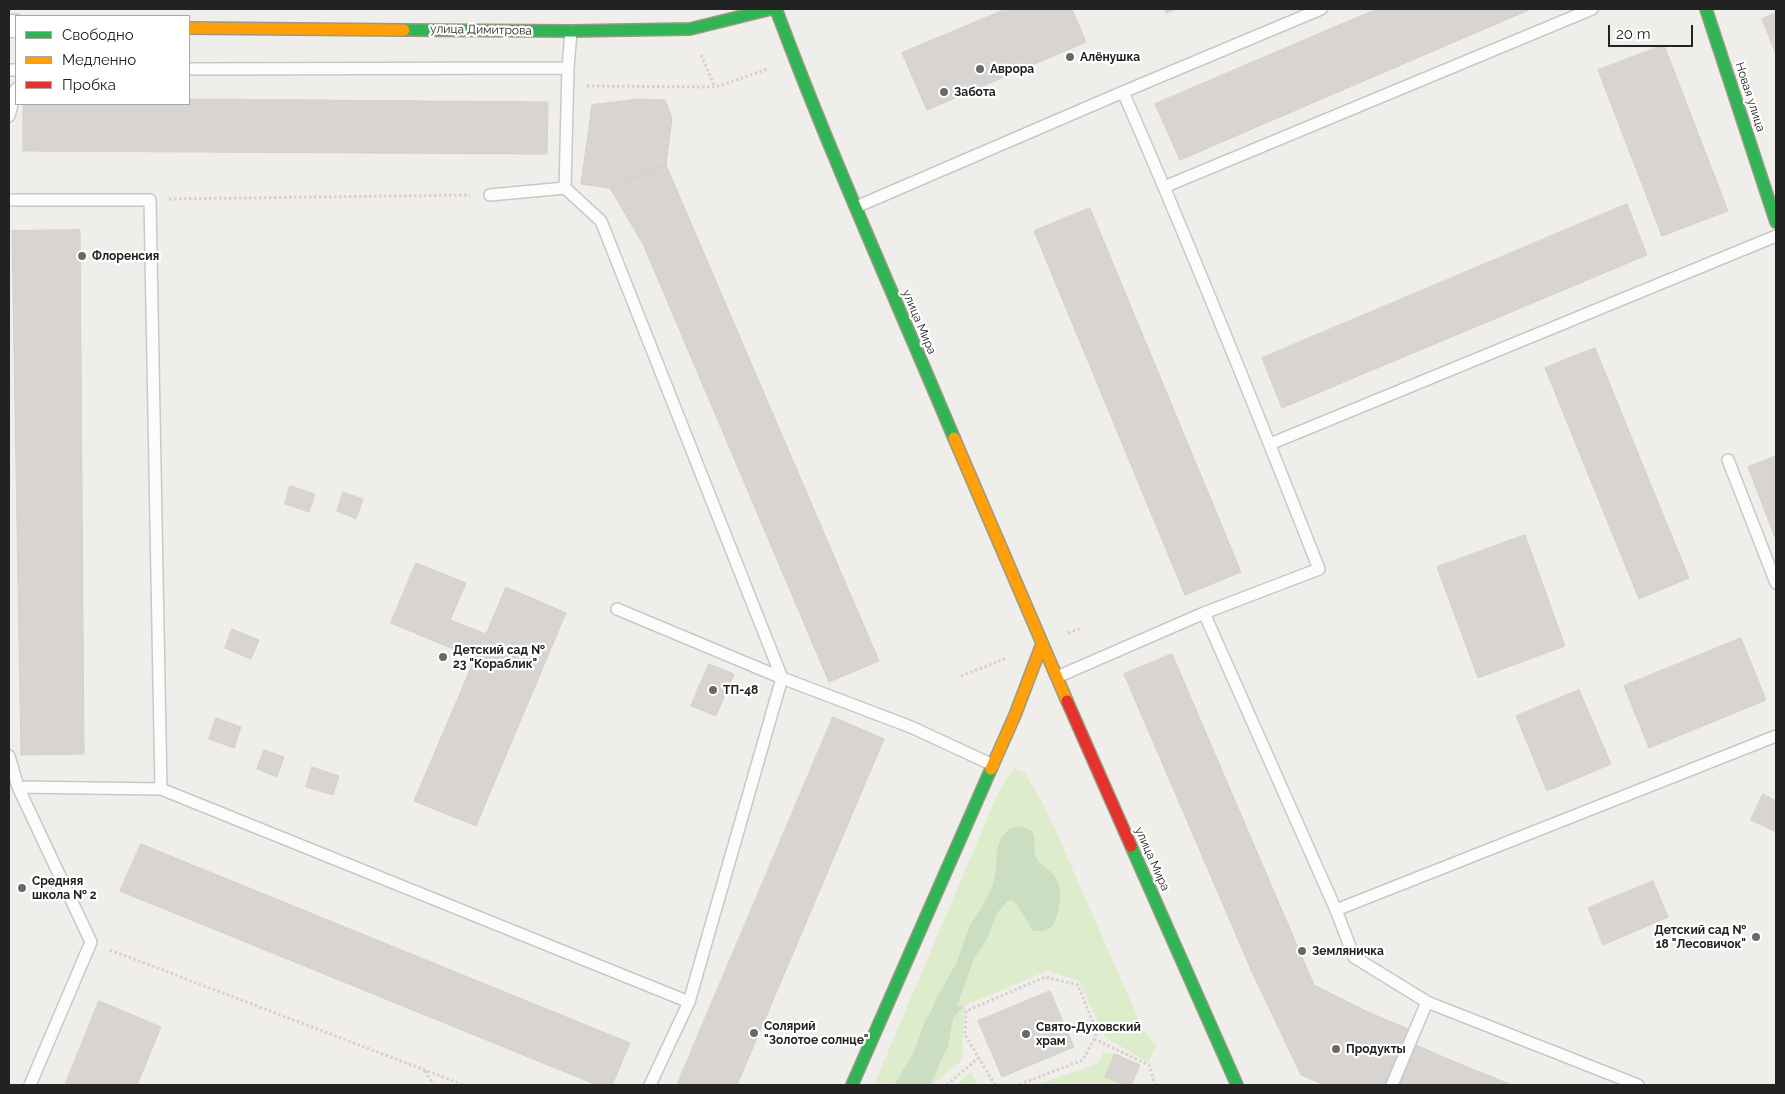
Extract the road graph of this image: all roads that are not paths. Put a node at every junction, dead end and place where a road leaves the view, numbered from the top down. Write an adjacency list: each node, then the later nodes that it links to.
1 (770, 9): 7 (main road, улица Димитрова)
2 (776, 9): 17 (main road, улица Мира)
3 (1321, 9): 10 (lane)
4 (1592, 9): 13 (lane)
5 (1706, 9): 18 (main road, Новая улица)
6 (190, 28): 7 (main road, улица Димитрова)
7 (571, 31): 8 (lane)
8 (568, 68): 9 (lane); 14 (lane)
9 (190, 70)
10 (1123, 92): 13 (lane); 17 (lane)
11 (15, 93): 12 (lane)
12 (9, 116)
13 (1164, 187): 20 (lane)
14 (565, 188): 15 (lane); 27 (lane)
15 (490, 195)
16 (9, 200): 32 (lane)
17 (856, 207): 25 (main road, улица Мира)
18 (1776, 222)
19 (1776, 236): 20 (lane)
20 (1270, 444): 24 (lane)
21 (1728, 460): 22 (lane)
22 (1776, 583)
23 (617, 609): 27 (lane)
24 (1204, 613): 26 (lane); 33 (lane)
25 (1042, 644): 26 (main road, улица Мира); 30 (main road)
26 (1057, 677): 39 (main road, улица Мира)
27 (782, 678): 30 (lane); 34 (lane)
28 (1776, 736): 33 (lane)
29 (9, 756): 31 (lane)
30 (993, 765): 38 (main road)
31 (18, 786): 32 (lane); 36 (lane)
32 (161, 789): 34 (lane)
33 (1336, 910): 35 (lane)
34 (689, 1002): 37 (lane)
35 (1427, 1002): 40 (lane); 41 (lane)
36 (30, 1085)
37 (650, 1085)
38 (852, 1085)
39 (1237, 1085)
40 (1392, 1085)
41 (1638, 1085)

